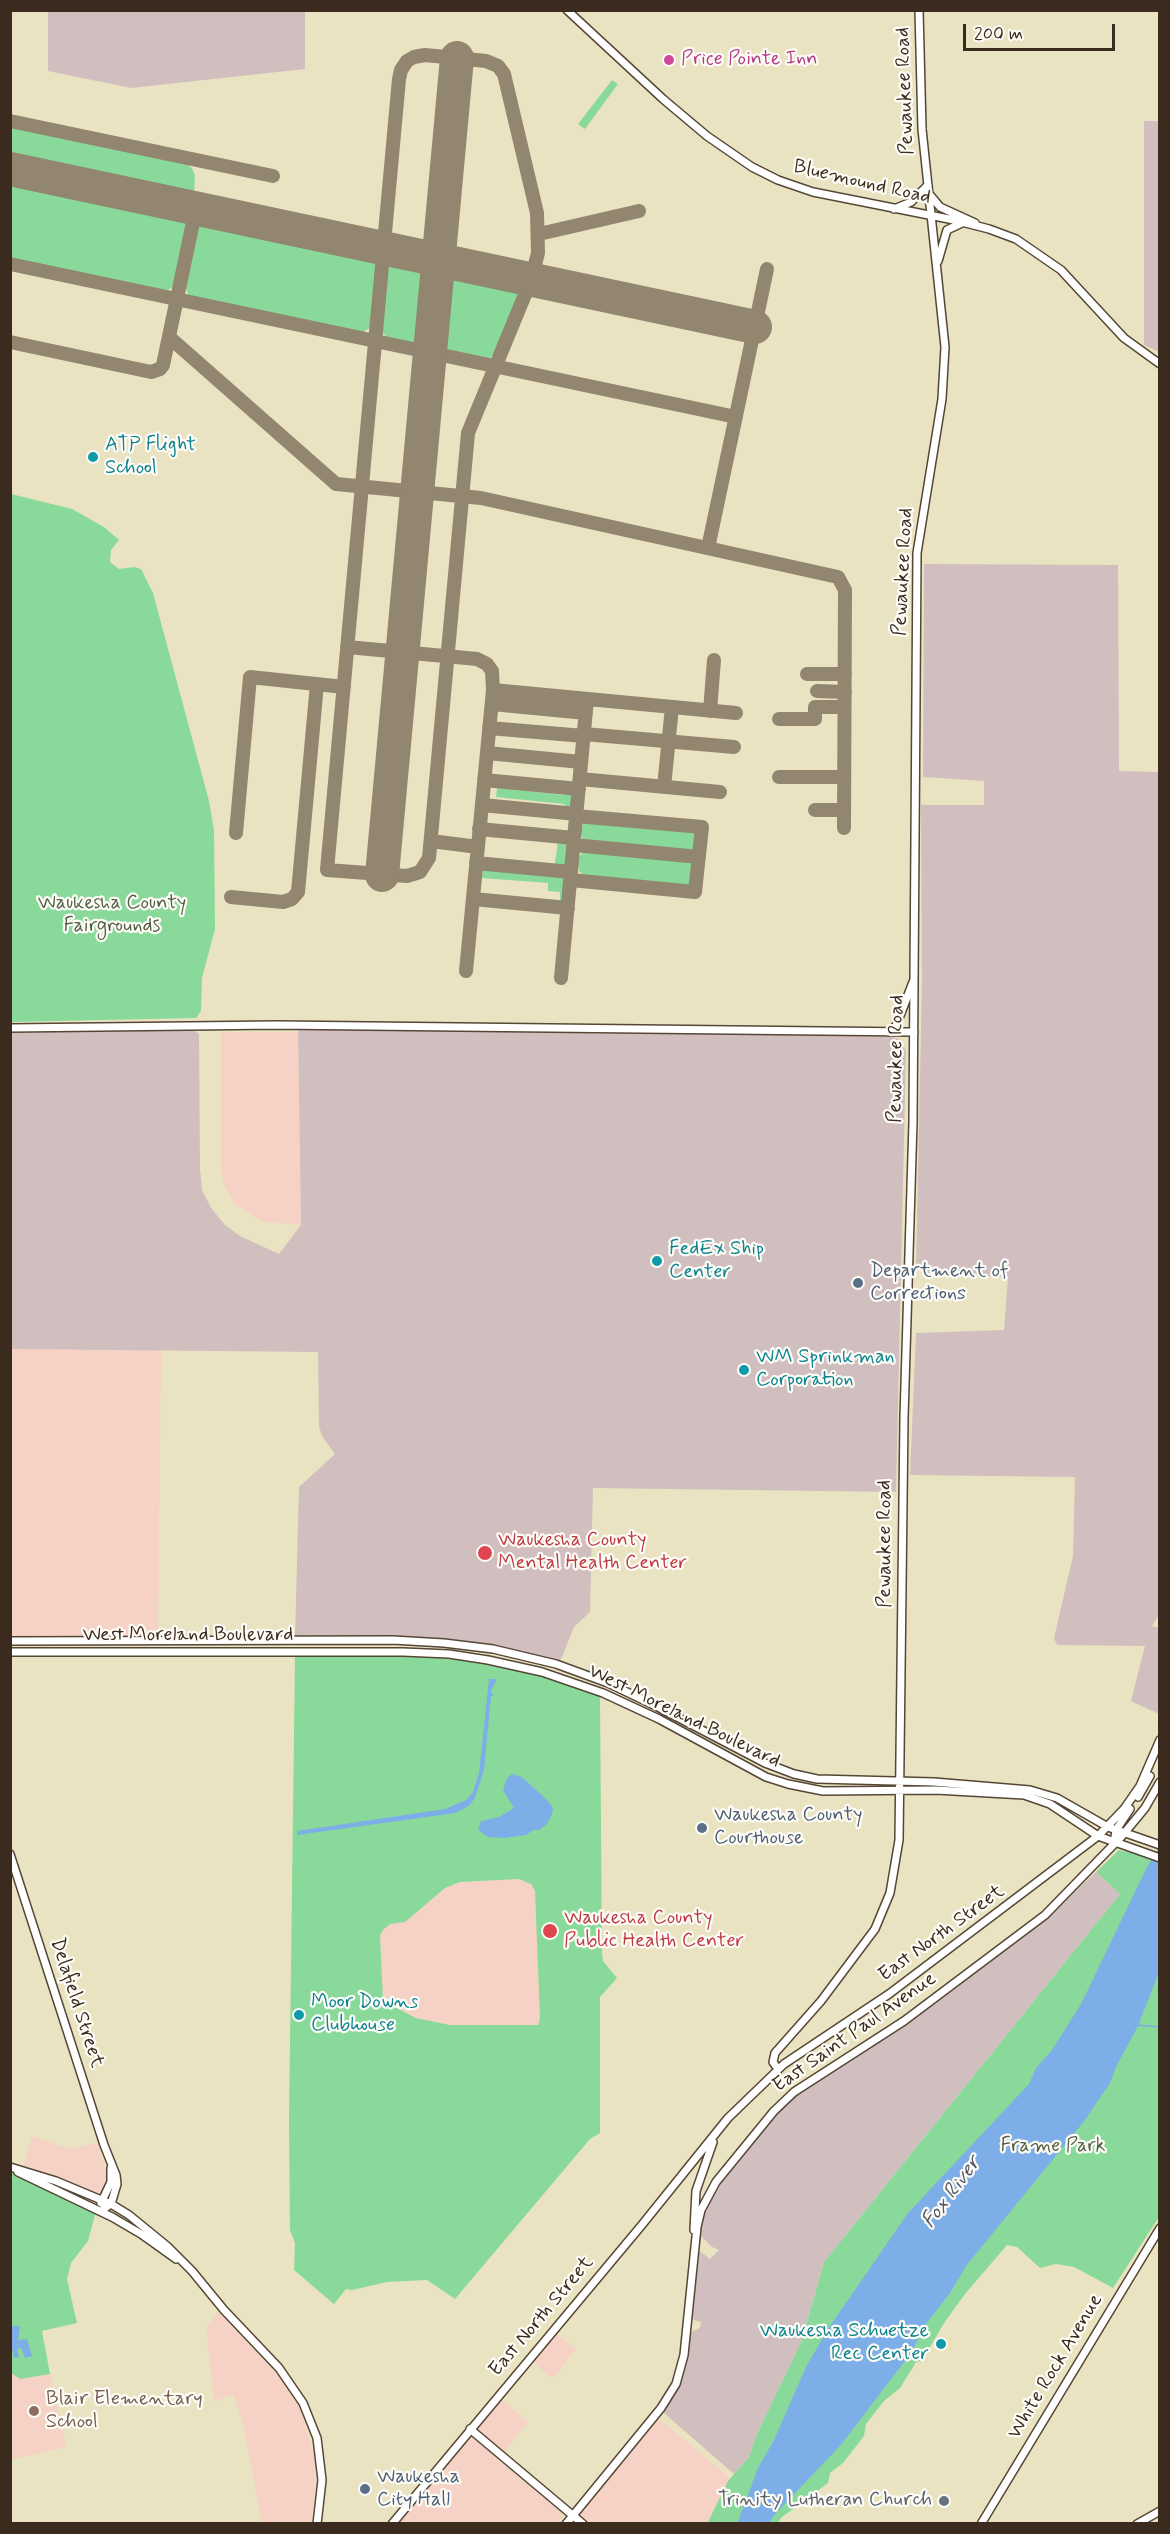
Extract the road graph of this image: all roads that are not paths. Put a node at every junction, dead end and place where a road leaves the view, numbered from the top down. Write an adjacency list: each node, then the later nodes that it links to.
1 (567, 10): 4 (main road, Bluemound Road)
2 (919, 10): 3 (main road, Pewaukee Road)
3 (928, 187): 4 (main road); 5 (main road, Pewaukee Road); 7 (main road)
4 (894, 209): 5 (main road, Bluemound Road)
5 (931, 216): 6 (main road, Bluemound Road); 8 (main road, Pewaukee Road)
6 (964, 222): 7 (main road, Bluemound Road); 8 (main road)
7 (980, 226): 9 (main road, Bluemound Road)
8 (937, 266): 10 (main road, Pewaukee Road)
9 (1160, 364)
10 (914, 980): 12 (main road); 13 (main road, Pewaukee Road)
11 (10, 1028): 12 (main road)
12 (888, 1032): 13 (main road)
13 (914, 1032): 34 (main road, Pewaukee Road)
14 (10, 1641): 15 (main road, West Moreland Boulevard)
15 (23, 1641): 16 (main road, West Moreland Boulevard); 22 (main road)
16 (87, 1641): 17 (main road, West Moreland Boulevard); 23 (main road)
17 (148, 1641): 18 (main road, West Moreland Boulevard); 24 (main road)
18 (201, 1641): 19 (main road, West Moreland Boulevard); 25 (main road)
19 (371, 1641): 20 (main road, West Moreland Boulevard); 26 (main road)
20 (475, 1647): 27 (main road); 28 (main road, West Moreland Boulevard)
21 (10, 1652): 22 (main road, West Moreland Boulevard)
22 (23, 1652): 23 (main road, West Moreland Boulevard)
23 (86, 1652): 24 (main road, West Moreland Boulevard)
24 (148, 1652): 25 (main road, West Moreland Boulevard)
25 (201, 1652): 26 (main road, West Moreland Boulevard)
26 (371, 1652): 27 (main road, West Moreland Boulevard)
27 (473, 1657): 29 (main road, West Moreland Boulevard)
28 (625, 1691): 29 (main road); 32 (main road, West Moreland Boulevard)
29 (621, 1701): 36 (main road, West Moreland Boulevard)
30 (1160, 1740): 31 (main road, East North Street)
31 (1156, 1751): 40 (main road, East North Street); 41 (main road)
32 (802, 1776): 33 (main road, West Moreland Boulevard); 36 (main road)
33 (862, 1780): 34 (main road, West Moreland Boulevard); 37 (main road)
34 (901, 1780): 38 (main road, Pewaukee Road); 40 (main road, West Moreland Boulevard)
35 (1160, 1782): 39 (main road)
36 (799, 1787): 37 (main road, West Moreland Boulevard)
37 (862, 1791): 38 (main road, West Moreland Boulevard)
38 (901, 1791): 42 (main road, West Moreland Boulevard); 47 (main road, Pewaukee Road)
39 (1137, 1817): 41 (main road); 44 (main road)
40 (1108, 1827): 41 (main road, West Moreland Boulevard); 42 (main road, East North Street)
41 (1119, 1834): 42 (main road); 43 (main road); 44 (main road, West Moreland Boulevard)
42 (1098, 1836): 43 (main road, West Moreland Boulevard); 47 (main road, East North Street)
43 (1114, 1844): 44 (main road, West Moreland Boulevard); 55 (main road, East Saint Paul Avenue)
44 (1155, 1848): 46 (main road)
45 (10, 1854): 49 (main road, Delafield Street)
46 (1160, 1858)
47 (778, 2069): 48 (main road, East North Street)
48 (718, 2131): 55 (main road, East North Street); 57 (main road, East North Street)
49 (111, 2163): 51 (main road, Delafield Street); 52 (main road, Delafield Street)
50 (10, 2168): 51 (main road); 53 (main road)
51 (102, 2200): 52 (main road); 53 (main road, Delafield Street)
52 (111, 2204): 53 (main road); 56 (main road)
53 (100, 2211): 56 (main road)
54 (1160, 2228): 64 (main road, White Rock Avenue)
55 (695, 2238): 59 (main road, East Saint Paul Avenue)
56 (189, 2268): 60 (main road)
57 (470, 2429): 59 (main road); 61 (main road, East North Street)
58 (1160, 2511): 65 (main road)
59 (573, 2515): 62 (main road, East Saint Paul Avenue); 63 (main road)
60 (317, 2523)
61 (392, 2523)
62 (566, 2523)
63 (584, 2523)
64 (981, 2523)
65 (1137, 2523)

